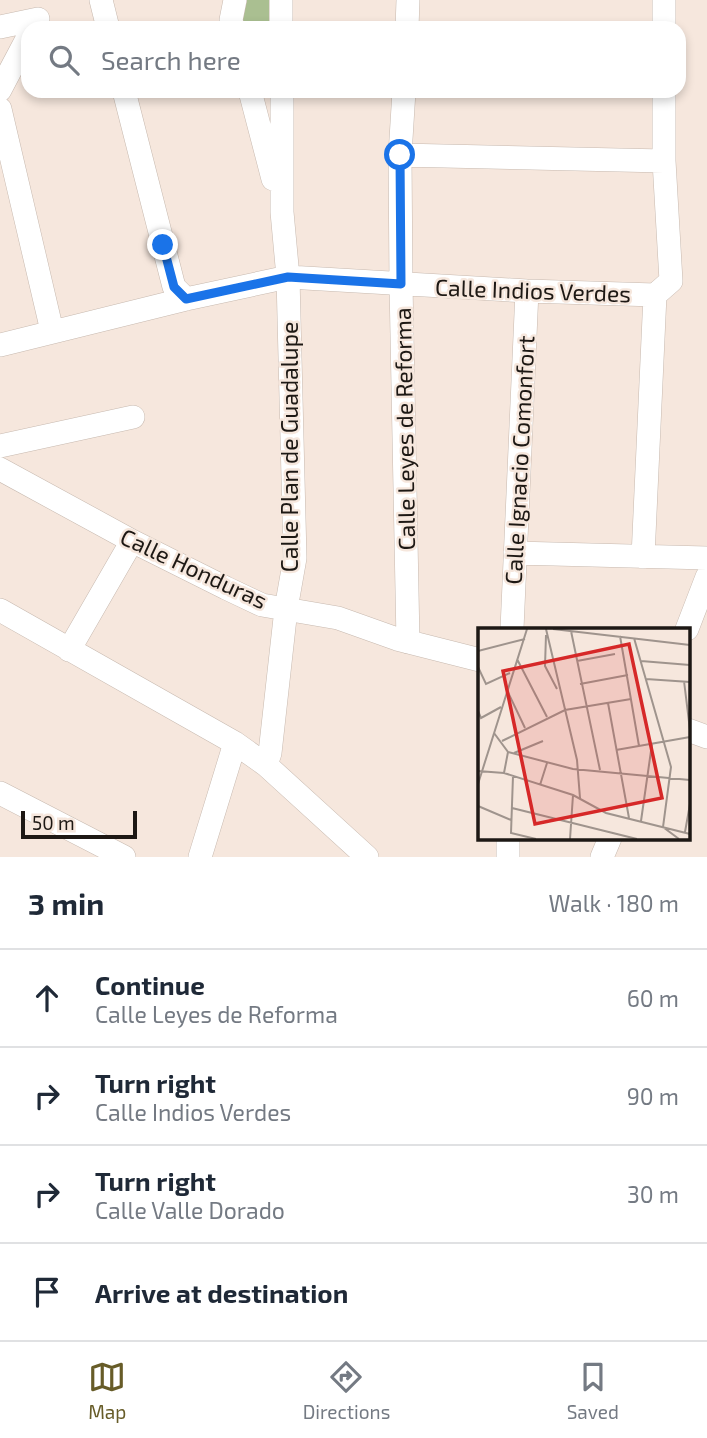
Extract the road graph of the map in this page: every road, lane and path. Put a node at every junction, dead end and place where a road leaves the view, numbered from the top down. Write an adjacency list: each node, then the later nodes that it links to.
1 (101, 0): 6 (street)
2 (235, 0): 7 (street)
3 (281, 0): 8 (street)
4 (408, 0): 9 (street)
5 (664, 0): 10 (street)
6 (106, 21)
7 (231, 21)
8 (281, 21)
9 (407, 21)
10 (664, 21)
11 (21, 24): 12 (street)
12 (0, 27)
13 (21, 51): 14 (street)
14 (0, 90)
15 (126, 98): 28 (street)
16 (252, 98): 23 (street, Calle Plan de Guadalupe)
17 (282, 98): 23 (street, Calle Plan de Guadalupe)
18 (404, 98): 21 (street, Calle Leyes de Reforma)
19 (664, 98): 22 (street)
20 (0, 109): 29 (street)
21 (400, 155): 22 (street); 25 (street, Calle Leyes de Reforma)
22 (664, 161): 27 (street)
23 (282, 212): 24 (street, Calle Plan de Guadalupe)
24 (288, 277): 25 (street, Calle Indios Verdes); 28 (street, Calle Indios Verdes); 39 (street, Calle Plan de Guadalupe)
25 (401, 284): 26 (street, Calle Indios Verdes); 43 (street, Calle Leyes de Reforma)
26 (527, 291): 27 (street, Calle Indios Verdes); 35 (street, Calle Ignacio Comonfort)
27 (655, 295): 36 (street)
28 (186, 299): 29 (street, Calle Indios Verdes)
29 (52, 331): 30 (street, Calle Indios Verdes)
30 (0, 345)
31 (133, 417): 32 (street)
32 (0, 446)
33 (0, 469): 34 (street, Calle Honduras)
34 (132, 541): 39 (street, Calle Honduras); 44 (street)
35 (515, 552): 36 (street); 41 (street, Calle Ignacio Comonfort)
36 (643, 556): 37 (street)
37 (707, 558)
38 (707, 577): 42 (street)
39 (286, 609): 43 (street, Calle Honduras); 49 (street, Calle Plan de Guadalupe)
40 (0, 610): 44 (street)
41 (512, 628)
42 (687, 628)
43 (408, 642): 45 (street, Calle Honduras)
44 (69, 650): 48 (street)
45 (478, 660)
46 (690, 731): 47 (street)
47 (707, 737)
48 (235, 743): 49 (street); 54 (street)
49 (266, 765): 55 (street)
50 (0, 793): 53 (street)
51 (508, 839): 56 (street)
52 (610, 839): 57 (street)
53 (124, 857)
54 (200, 857)
55 (367, 857)
56 (508, 857)
57 (603, 857)

